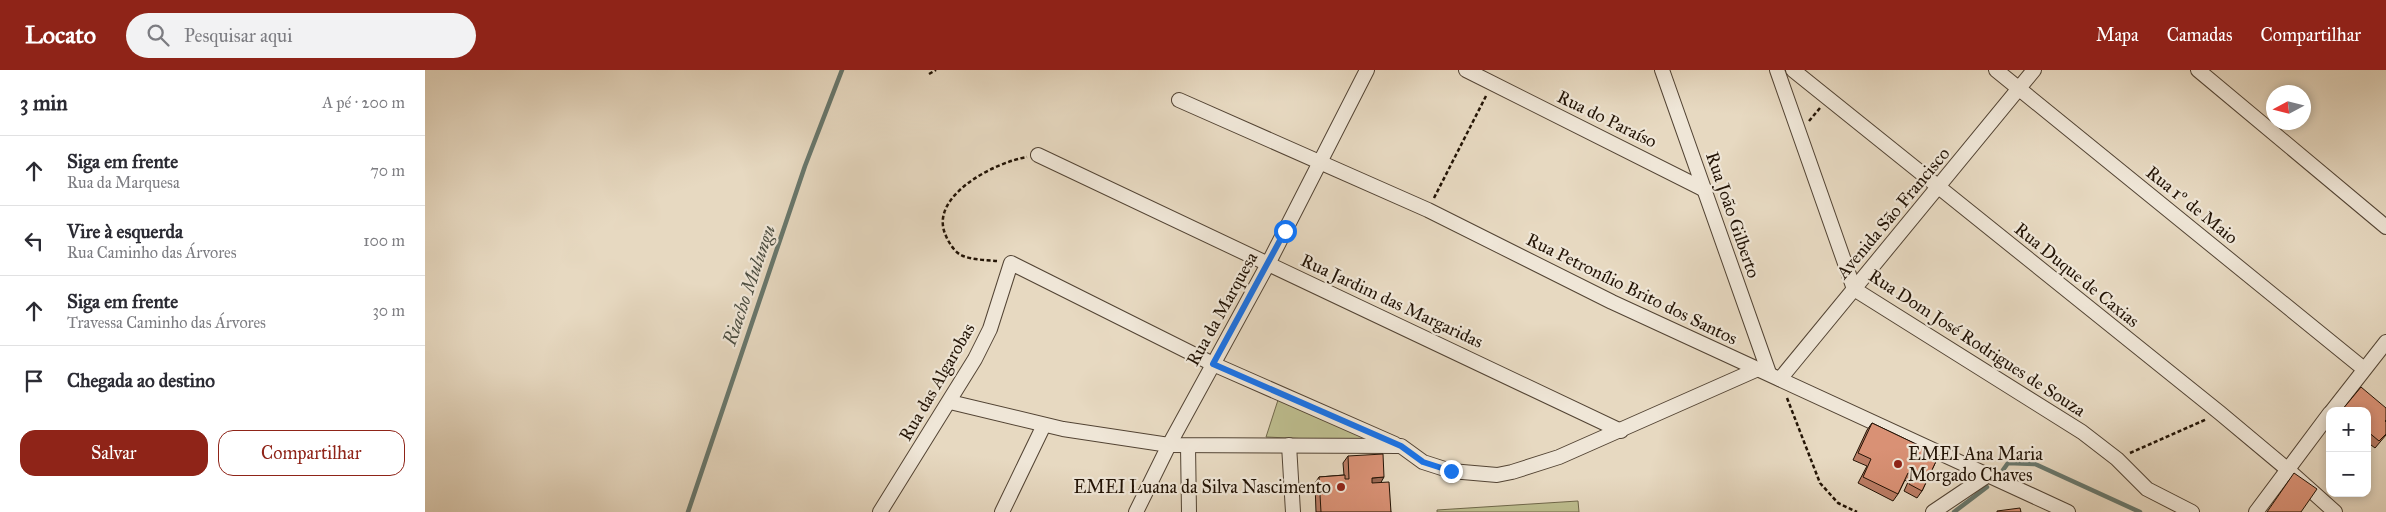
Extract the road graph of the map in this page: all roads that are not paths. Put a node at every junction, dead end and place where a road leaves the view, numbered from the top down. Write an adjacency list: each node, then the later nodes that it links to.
1 (1367, 70): 12 (street, Rua da Marquesa)
2 (1466, 70): 14 (street, Rua do Paraíso)
3 (1662, 70): 14 (street, Rua João Gilberto)
4 (1777, 70): 17 (street, Rua Dom José Rodrigues de Souza)
5 (1793, 70): 13 (street, Rua Duque de Caxias)
6 (1996, 70): 9 (street, Rua 1º de Maio)
7 (2034, 70): 9 (street, Avenida São Francisco)
8 (2198, 70): 15 (street)
9 (2019, 88): 13 (street, Avenida São Francisco); 20 (street, Rua 1º de Maio)
10 (1179, 100): 12 (street, Rua Petronílio Brito dos Santos)
11 (1038, 155): 16 (street, Rua Jardim das Margaridas)
12 (1319, 162): 16 (street, Rua da Marquesa); 21 (street, Rua Petronílio Brito dos Santos)
13 (1938, 188): 17 (street, Avenida São Francisco); 31 (street, Rua Duque de Caxias)
14 (1705, 190): 21 (street, Rua João Gilberto)
15 (2386, 227)
16 (1268, 264): 19 (street, Rua da Marquesa); 26 (street, Rua Jardim das Margaridas)
17 (1854, 290): 21 (street, Avenida São Francisco); 40 (street, Rua Dom José Rodrigues de Souza)
18 (2386, 342): 20 (street)
19 (1213, 364): 22 (street, Rua das Algarobas); 27 (street, Rua da Marquesa); 30 (street)
20 (2364, 369): 23 (street)
21 (1769, 374): 26 (street); 32 (street, Rua Petronílio Brito dos Santos)
22 (950, 402): 25 (street); 33 (street, Rua das Algarobas)
23 (2335, 407)
24 (2326, 418): 31 (street)
25 (1044, 426): 27 (street); 34 (street)
26 (1621, 430): 30 (street)
27 (1169, 445): 29 (street); 35 (street, Rua da Marquesa)
28 (1289, 445): 29 (street); 30 (street); 37 (street)
29 (1188, 446): 36 (street)
30 (1401, 446)
31 (2287, 469): 41 (street); 42 (street, Rua Duque de Caxias)
32 (1988, 475): 38 (street); 39 (street, Rua Petronílio Brito dos Santos)
33 (881, 512)
34 (1002, 512)
35 (1136, 512)
36 (1189, 512)
37 (1293, 512)
38 (1933, 512)
39 (2068, 512)
40 (2192, 512)
41 (2256, 512)
42 (2335, 512)

